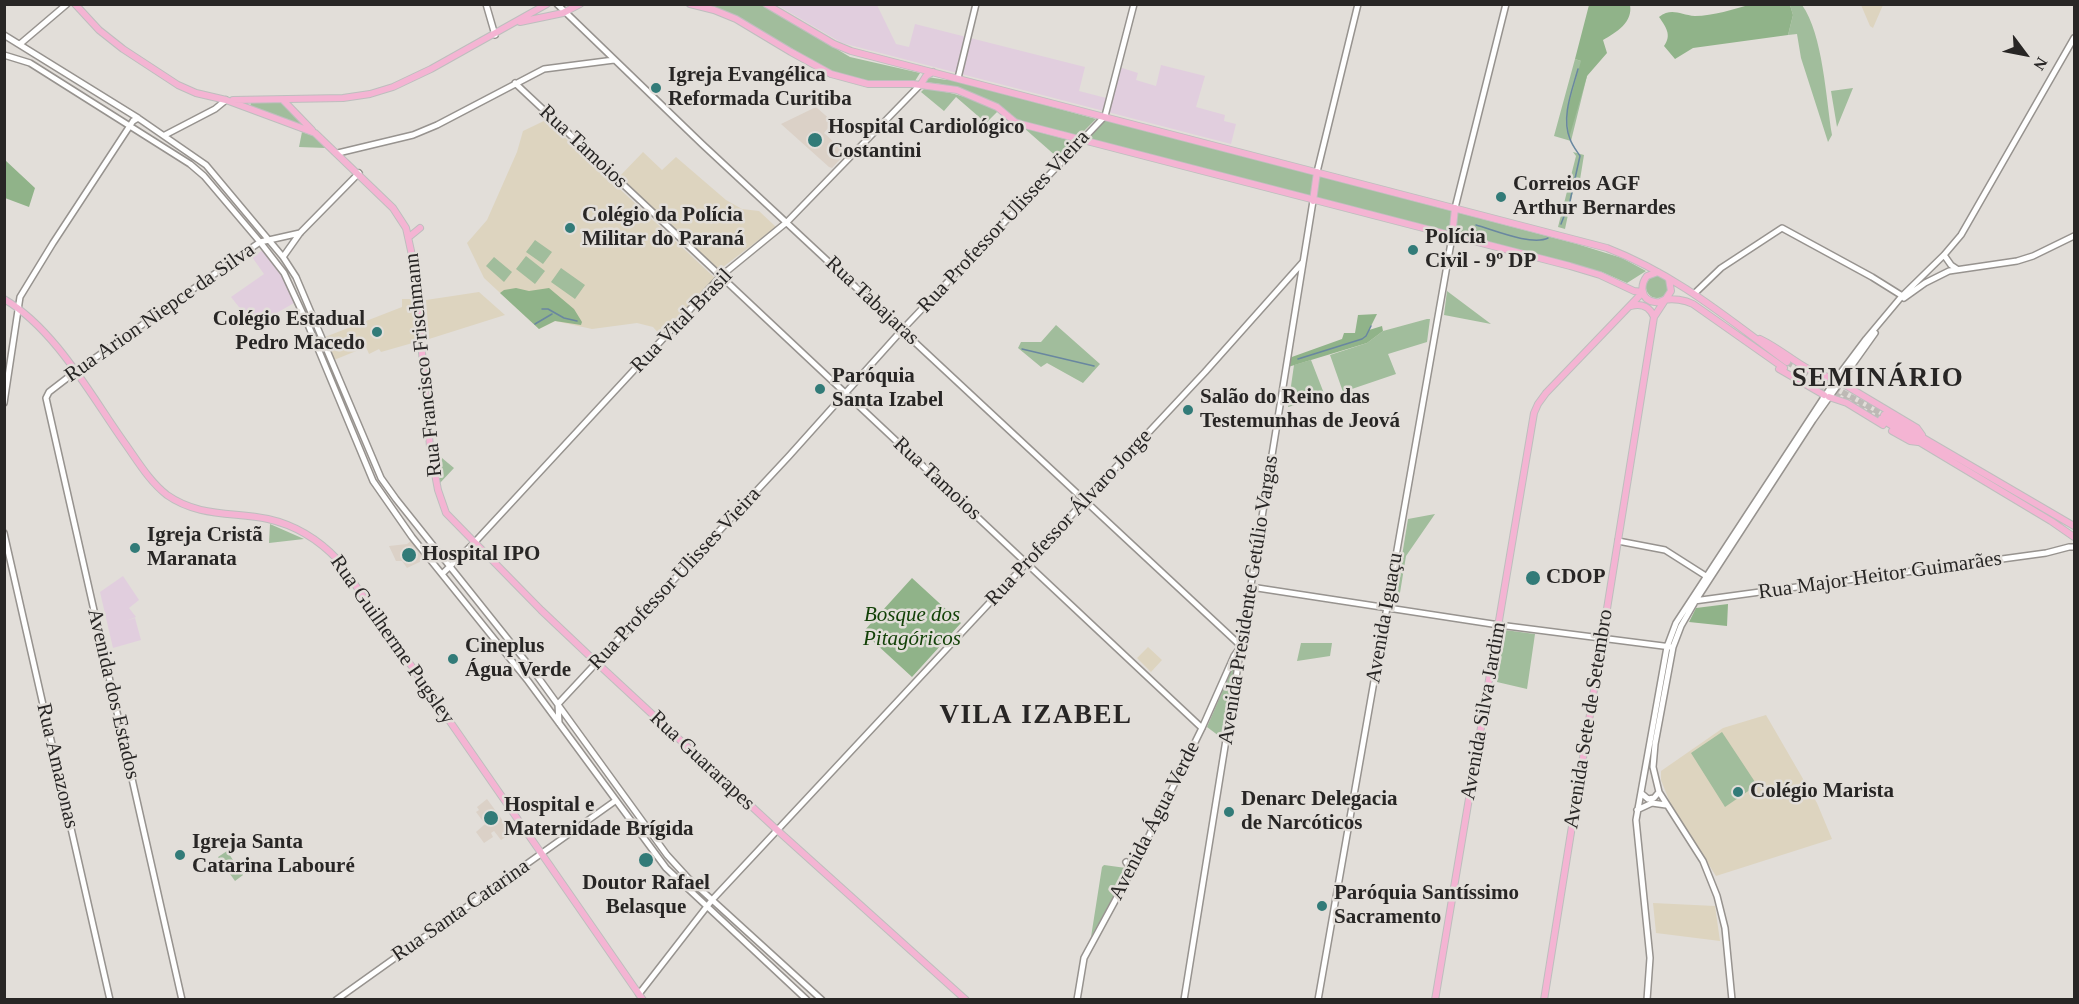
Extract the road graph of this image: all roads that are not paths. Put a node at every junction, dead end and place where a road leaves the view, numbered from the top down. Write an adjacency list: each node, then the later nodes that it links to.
1 (67, 4): 18 (street)
2 (75, 4): 27 (main road, Rua Francisco Frischmann)
3 (486, 4): 16 (street)
4 (547, 4): 14 (main road)
5 (556, 4): 13 (street, Rua Tabajaras)
6 (580, 4): 13 (main road)
7 (690, 4): 25 (main road)
8 (766, 4): 21 (main road)
9 (976, 4): 23 (street)
10 (1134, 4): 30 (street, Rua Professor Ulisses Vieira)
11 (1358, 4): 38 (street)
12 (1506, 4): 41 (street)
13 (563, 13): 14 (main road); 20 (street, Rua Tabajaras)
14 (514, 24): 16 (main road)
15 (4, 35): 18 (street)
16 (495, 35): 28 (main road)
17 (2074, 38): 50 (street)
18 (20, 44): 29 (street)
19 (4, 56): 32 (street)
20 (614, 60): 24 (street); 42 (street, Rua Tabajaras)
21 (920, 68): 22 (main road); 25 (main road)
22 (933, 72): 23 (main road); 26 (main road)
23 (958, 78): 30 (main road)
24 (515, 83): 37 (street); 55 (street, Rua Tamoios)
25 (913, 84): 26 (main road)
26 (921, 84): 36 (main road); 42 (street, Rua Vital Brasil)
27 (226, 100): 28 (main road); 34 (main road, Rua Francisco Frischmann); 35 (street)
28 (283, 100): 34 (main road)
29 (126, 110): 31 (street); 32 (street)
30 (1105, 116): 36 (street, Rua Professor Ulisses Vieira); 38 (main road)
31 (138, 118): 33 (street); 35 (street)
32 (123, 120): 33 (street)
33 (131, 126): 49 (street); 64 (street)
34 (315, 133): 37 (main road, Rua Francisco Frischmann)
35 (165, 135): 48 (street)
36 (1081, 140): 40 (main road); 68 (street, Rua Professor Ulisses Vieira)
37 (338, 153): 39 (main road, Rua Francisco Frischmann)
38 (1317, 172): 40 (main road); 41 (main road)
39 (358, 173): 44 (street); 46 (main road, Rua Francisco Frischmann)
40 (1313, 201): 47 (main road); 52 (street, Avenida Presidente Getúlio Vargas)
41 (1455, 208): 47 (main road); 54 (main road)
42 (787, 222): 55 (street, Rua Vital Brasil); 68 (street, Rua Tabajaras)
43 (420, 228): 46 (main road)
44 (300, 233): 48 (street, Rua Arion Niepce da Silva); 51 (street)
45 (2074, 236): 53 (street)
46 (409, 237): 82 (main road, Rua Francisco Frischmann)
47 (1452, 237): 58 (main road); 95 (street, Avenida Iguaçu)
48 (270, 241): 49 (street, Rua Arion Niepce da Silva); 51 (street)
49 (261, 242): 71 (street, Rua Arion Niepce da Silva); 91 (street)
50 (1944, 255): 53 (street); 59 (street)
51 (283, 257): 90 (street)
52 (1303, 262): 81 (street, Rua Professor Álvaro Jorge); 93 (street, Avenida Presidente Getúlio Vargas)
53 (1957, 269): 59 (street)
54 (1662, 273): 56 (main road); 58 (main road)
55 (721, 276): 75 (street, Rua Tamoios); 87 (street, Rua Vital Brasil)
56 (1669, 278): 57 (main road); 61 (main road)
57 (1695, 293): 59 (street); 62 (main road); 69 (main road)
58 (1640, 296): 61 (main road); 63 (main road)
59 (1904, 297): 73 (street)
60 (4, 299): 64 (main road, Rua Guilherme Pugsley)
61 (1666, 300): 62 (main road); 65 (main road, Avenida Sete de Setembro)
62 (1679, 301): 69 (main road)
63 (1631, 306): 65 (main road); 66 (main road)
64 (19, 308): 71 (main road, Rua Guilherme Pugsley); 78 (street)
65 (1654, 317): 86 (main road, Avenida Sete de Setembro)
66 (1616, 321): 67 (main road); 76 (main road)
67 (1606, 323)
68 (902, 330): 75 (street, Rua Professor Ulisses Vieira); 81 (street, Rua Tabajaras)
69 (1744, 335): 70 (main road); 73 (main road); 77 (main road)
70 (1785, 365)
71 (75, 372): 74 (street, Rua Arion Niepce da Silva); 112 (main road, Rua Guilherme Pugsley)
72 (1553, 378): 76 (main road, Avenida Silva Jardim)
73 (1838, 380): 77 (street); 80 (main road)
74 (51, 390): 118 (street, Avenida dos Estados)
75 (845, 392): 89 (street, Rua Tamoios); 102 (street, Rua Professor Ulisses Vieira)
76 (1546, 393): 96 (main road, Avenida Silva Jardim)
77 (1827, 396): 80 (main road); 92 (street)
78 (4, 402)
79 (1882, 417): 80 (main road)
80 (1923, 441): 83 (main road); 85 (main road)
81 (1085, 501): 89 (street, Rua Professor Álvaro Jorge); 98 (street, Rua Tabajaras)
82 (446, 513): 87 (main road, Rua Guararapes)
83 (2074, 526)
84 (4, 533): 117 (street, Rua Amazonas)
85 (2074, 537): 88 (street, Rua Major Heitor Guimarães)
86 (1618, 541): 92 (street); 97 (main road, Avenida Sete de Setembro)
87 (474, 543): 90 (street, Rua Vital Brasil); 102 (main road, Rua Guararapes)
88 (2072, 547): 94 (street, Rua Major Heitor Guimarães)
89 (1027, 563): 105 (street, Rua Tamoios); 111 (street, Rua Professor Álvaro Jorge)
90 (450, 566): 91 (street, Rua Vital Brasil); 103 (street)
91 (442, 574): 104 (street)
92 (1708, 577): 94 (street)
93 (1251, 587): 95 (street); 98 (street, Avenida Presidente Getúlio Vargas)
94 (1693, 601): 99 (street)
95 (1387, 608): 96 (street); 125 (street, Avenida Iguaçu)
96 (1498, 625): 97 (street); 126 (main road, Avenida Silva Jardim)
97 (1602, 638): 99 (street); 127 (main road, Avenida Sete de Setembro)
98 (1241, 646): 100 (street, Avenida Presidente Getúlio Vargas); 101 (street, Avenida Água Verde)
99 (1670, 647): 106 (street); 107 (street)
100 (1239, 659): 101 (street); 124 (street, Avenida Presidente Getúlio Vargas)
101 (1231, 661): 105 (street, Avenida Água Verde)
102 (597, 663): 103 (street, Rua Professor Ulisses Vieira); 111 (main road, Rua Guararapes)
103 (558, 704): 104 (street); 115 (street)
104 (560, 723): 108 (street)
105 (1202, 728): 114 (street, Avenida Água Verde)
106 (1659, 792): 107 (street); 109 (street)
107 (1641, 794): 110 (street)
108 (615, 801): 112 (street, Rua Santa Catarina); 115 (street)
109 (1666, 805): 110 (street); 129 (street)
110 (1637, 810): 128 (street)
111 (776, 830): 115 (street, Rua Professor Álvaro Jorge); 122 (main road, Rua Guararapes)
112 (542, 854): 116 (main road, Rua Guilherme Pugsley); 119 (street, Rua Santa Catarina)
113 (1126, 862): 114 (street)
114 (1129, 875): 123 (street, Avenida Água Verde)
115 (709, 903): 116 (street, Rua Professor Álvaro Jorge); 120 (street); 121 (street)
116 (641, 997)
117 (110, 999)
118 (182, 999)
119 (336, 999)
120 (807, 999)
121 (822, 999)
122 (966, 999)
123 (1077, 999)
124 (1184, 999)
125 (1318, 999)
126 (1435, 999)
127 (1544, 999)
128 (1647, 999)
129 (1732, 999)

